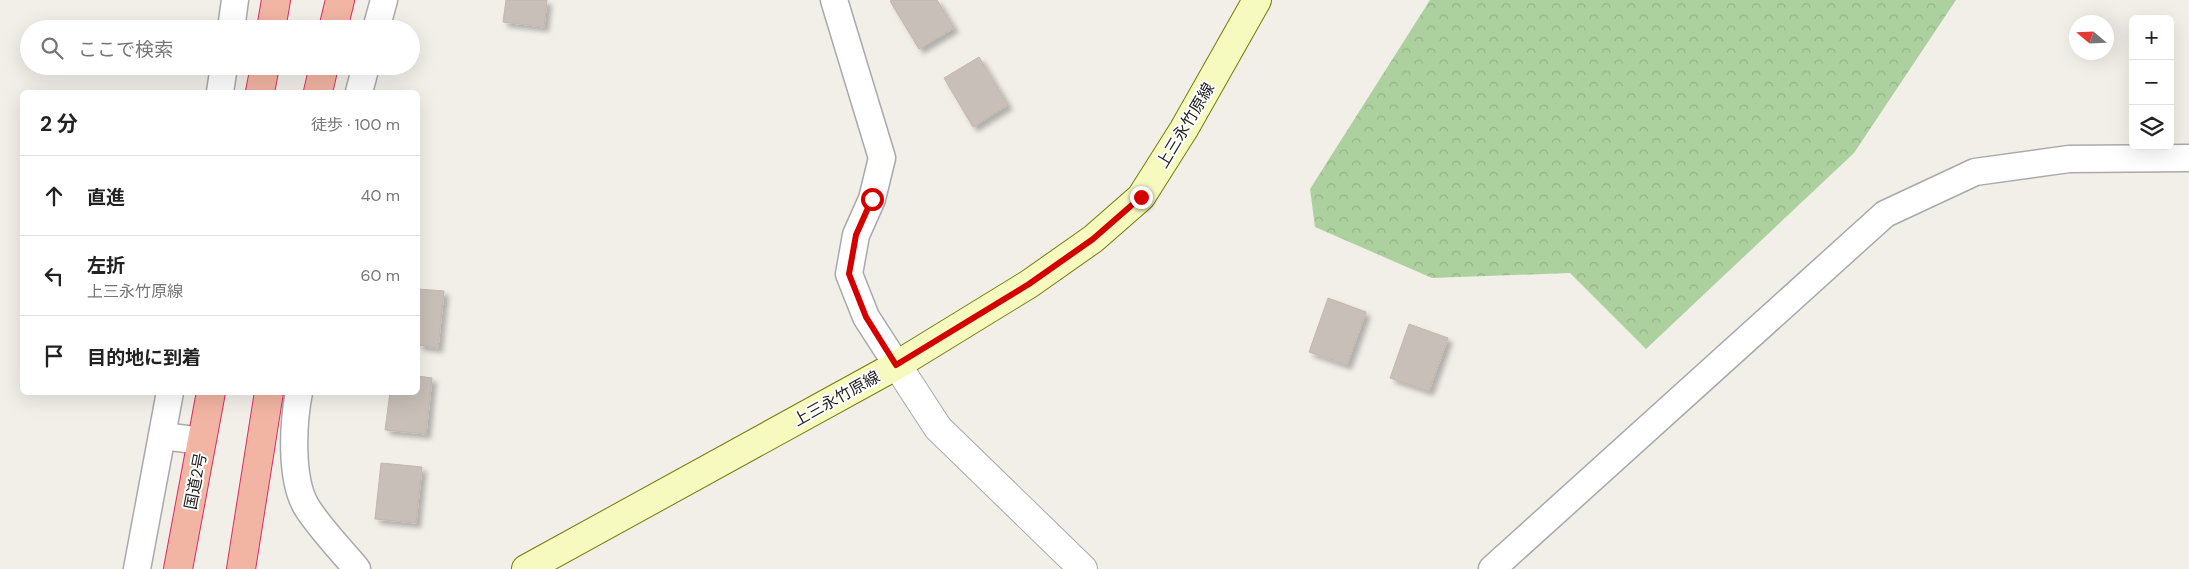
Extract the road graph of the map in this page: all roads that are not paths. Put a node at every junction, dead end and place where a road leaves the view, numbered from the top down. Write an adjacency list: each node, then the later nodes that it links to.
1 (235, 0): 7 (street)
2 (276, 0): 8 (highway)
3 (340, 0): 9 (highway)
4 (384, 0): 10 (street)
5 (834, 0): 20 (street)
6 (1257, 0): 20 (main road, 上三永竹原線)
7 (232, 20)
8 (273, 20)
9 (335, 20)
10 (378, 20)
11 (223, 75): 15 (street)
12 (263, 75): 16 (highway)
13 (322, 75): 17 (highway)
14 (364, 75): 18 (street)
15 (220, 90)
16 (260, 90)
17 (318, 90)
18 (360, 90)
19 (2189, 158): 33 (street)
20 (896, 365): 31 (main road, 上三永竹原線); 32 (street)
21 (170, 395): 25 (street)
22 (210, 395): 26 (highway, 国道2号)
23 (269, 395): 29 (highway)
24 (298, 395): 30 (street)
25 (163, 436): 26 (street); 27 (street)
26 (202, 441): 28 (highway, 国道2号)
27 (137, 569)
28 (178, 569)
29 (242, 569)
30 (357, 569)
31 (526, 569)
32 (1083, 569)
33 (1492, 569)

